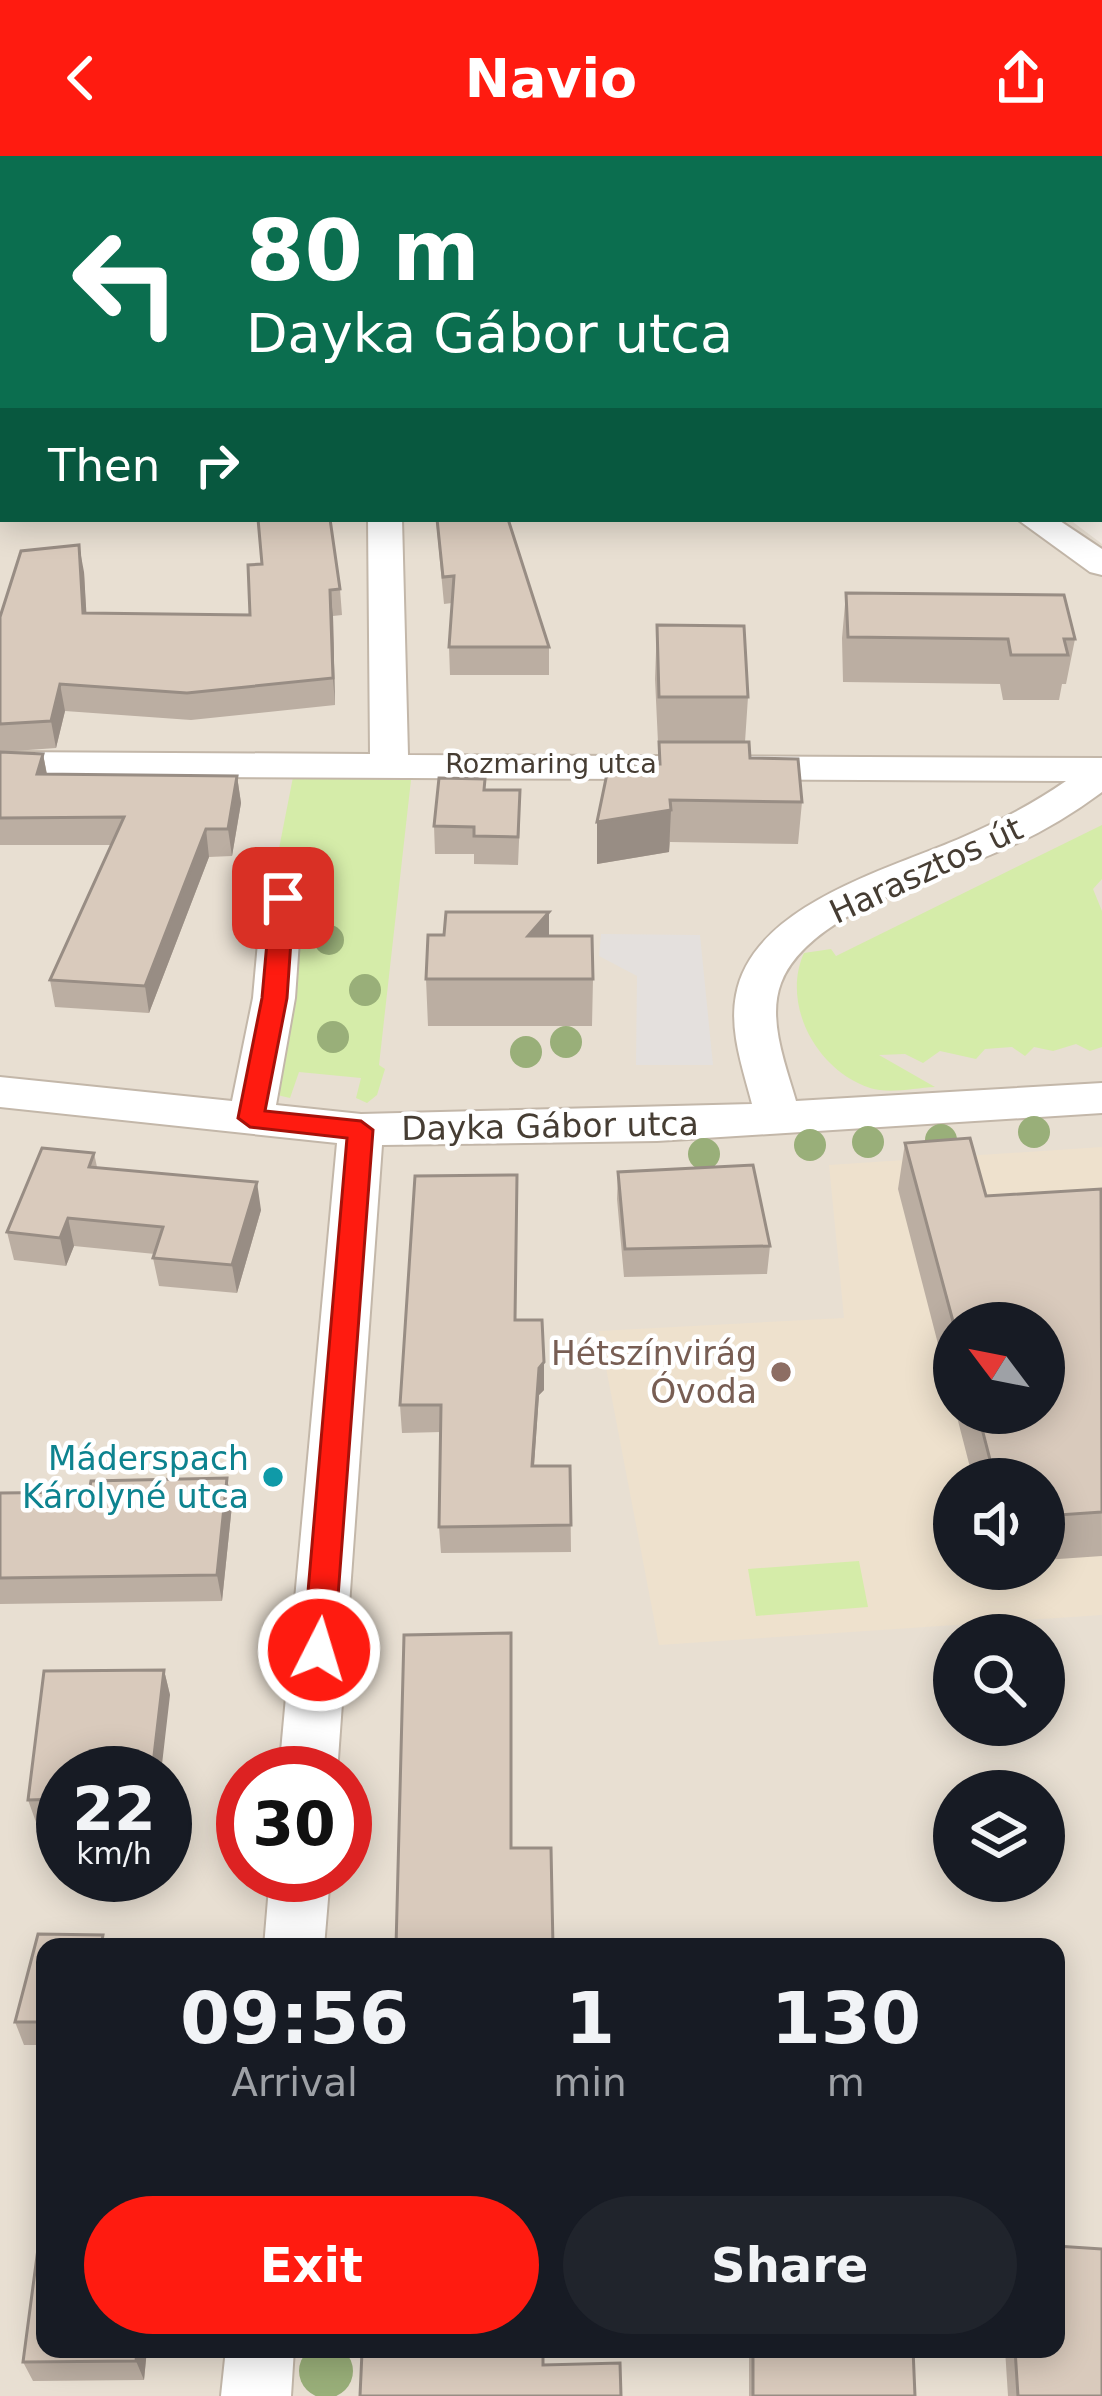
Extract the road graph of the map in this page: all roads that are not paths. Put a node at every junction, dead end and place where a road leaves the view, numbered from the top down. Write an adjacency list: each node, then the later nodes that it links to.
1 (385, 522): 4 (street)
2 (1038, 522): 3 (street)
3 (1102, 565)
4 (389, 762): 5 (street, Rozmaring utca); 6 (street, Rozmaring utca)
5 (0, 764)
6 (1102, 772): 11 (street, Harasztos út)
7 (283, 898): 10 (street)
8 (0, 1092): 10 (street, Dayka Gábor utca)
9 (1102, 1098): 11 (street, Dayka Gábor utca)
10 (250, 1118): 12 (street, Dayka Gábor utca)
11 (778, 1120): 12 (street, Dayka Gábor utca)
12 (361, 1130): 13 (street)
13 (310, 1746)
14 (298, 1902): 15 (street)
15 (295, 1938)
16 (259, 2358): 17 (street)
17 (256, 2396)

